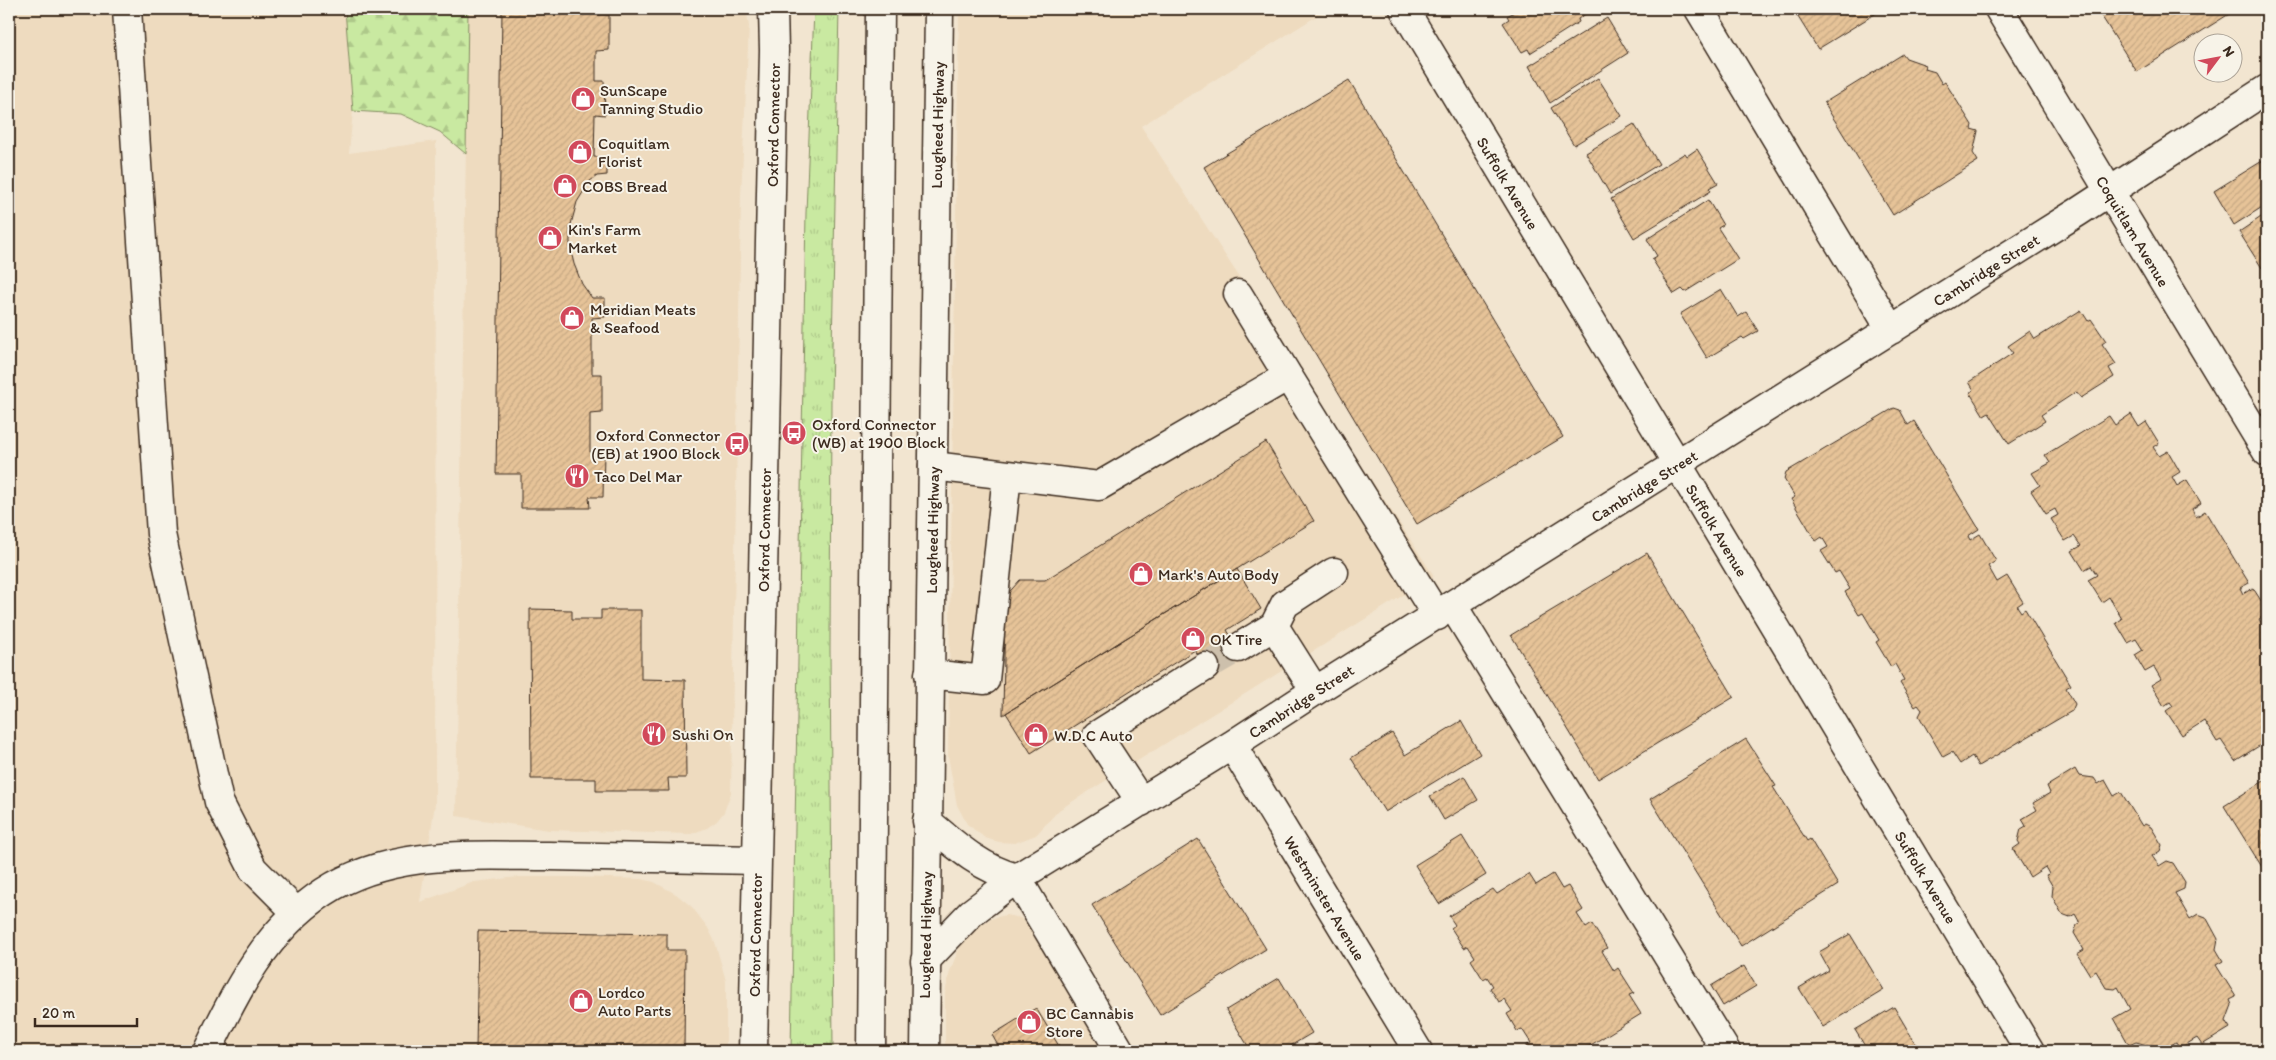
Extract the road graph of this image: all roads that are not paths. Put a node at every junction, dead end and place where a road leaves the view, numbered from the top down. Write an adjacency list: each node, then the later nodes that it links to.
1 (127, 9): 29 (street)
2 (773, 9): 27 (street, Oxford Connector)
3 (880, 9): 33 (street)
4 (939, 9): 15 (street, Lougheed Highway)
5 (1404, 9): 14 (street, Suffolk Avenue)
6 (1699, 9): 11 (street)
7 (1999, 9): 9 (street, Coquitlam Avenue)
8 (2267, 89): 9 (street, Cambridge Street)
9 (2109, 192): 11 (street, Cambridge Street); 13 (street, Coquitlam Avenue)
10 (1238, 294): 12 (street)
11 (1891, 330): 14 (street, Cambridge Street)
12 (1288, 376): 16 (street); 18 (street)
13 (2267, 452)
14 (1677, 464): 18 (street, Cambridge Street); 38 (street, Suffolk Avenue)
15 (933, 466): 16 (street); 22 (street, Lougheed Highway)
16 (1007, 475): 22 (street)
17 (1334, 572): 19 (street)
18 (1445, 611): 23 (street, Cambridge Street); 37 (street)
19 (1274, 626): 20 (street); 23 (street)
20 (1238, 648)
21 (1205, 668): 25 (street)
22 (929, 674): 26 (street, Lougheed Highway)
23 (1315, 691): 24 (street, Cambridge Street)
24 (1232, 745): 25 (street, Cambridge Street); 36 (street, Westminster Avenue)
25 (1141, 802): 28 (street, Cambridge Street)
26 (927, 821): 28 (street); 30 (street, Lougheed Highway)
27 (757, 860): 29 (street); 32 (street, Oxford Connector)
28 (1017, 878): 30 (street, Cambridge Street); 35 (street)
29 (297, 913): 31 (street)
30 (924, 961): 34 (street, Lougheed Highway)
31 (207, 1051)
32 (753, 1051)
33 (870, 1051)
34 (925, 1051)
35 (1120, 1051)
36 (1418, 1051)
37 (1726, 1051)
38 (2030, 1051)

